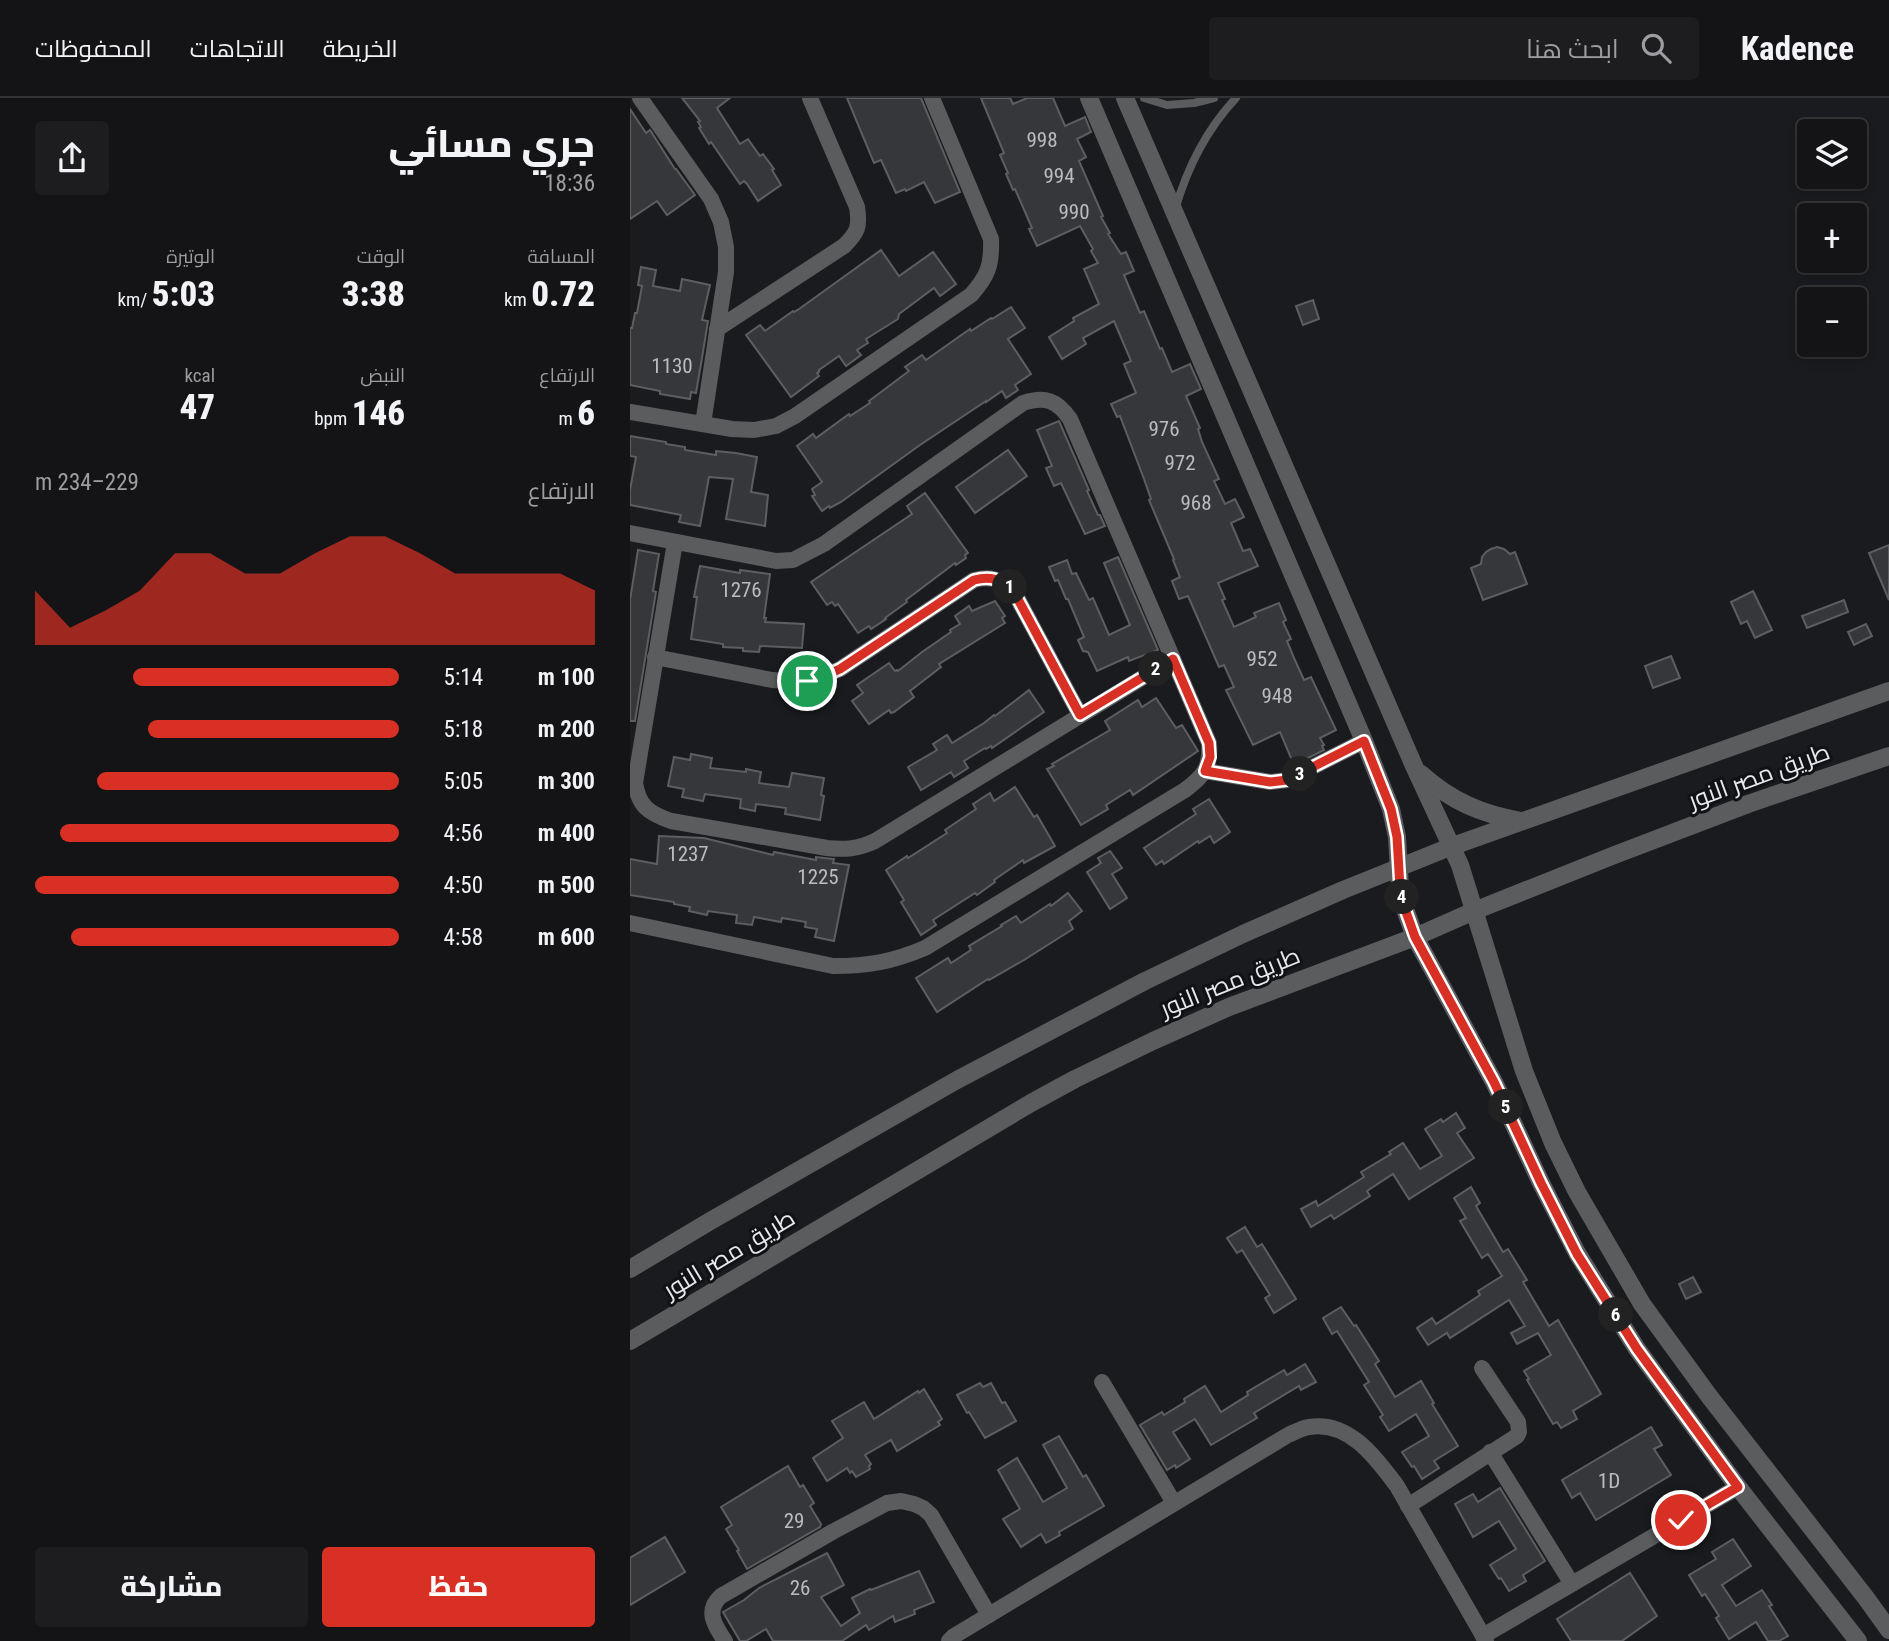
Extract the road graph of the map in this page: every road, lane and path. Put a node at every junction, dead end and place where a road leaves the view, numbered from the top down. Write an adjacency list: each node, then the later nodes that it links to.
1 (640, 98): 10 (street)
2 (810, 98): 10 (street)
3 (932, 98): 12 (street)
4 (1089, 98): 19 (street)
5 (1125, 98): 9 (street)
6 (1144, 98): 7 (lane)
7 (1214, 98)
8 (1236, 98): 9 (lane)
9 (1175, 213): 21 (street)
10 (717, 329): 12 (street)
11 (630, 412): 12 (street)
12 (703, 424)
13 (630, 533): 14 (street)
14 (675, 542): 15 (street); 16 (street)
15 (655, 657): 18 (street); 18 (street)
16 (1173, 659): 18 (street); 22 (street)
17 (1889, 691): 23 (street, طريق مصر النور)
18 (1080, 715)
19 (1364, 741): 22 (street); 25 (street)
20 (1889, 756): 26 (street, طريق مصر النور)
21 (1414, 766): 23 (street); 24 (street)
22 (1205, 771): 27 (street)
23 (1524, 822): 24 (street, طريق مصر النور)
24 (1450, 847): 25 (street, طريق مصر النور); 26 (street)
25 (1400, 866): 28 (street); 29 (street, طريق مصر النور)
26 (1474, 911): 28 (street, طريق مصر النور); 39 (street)
27 (630, 923)
28 (1415, 937): 30 (street, طريق مصر النور); 34 (street)
29 (630, 1269)
30 (630, 1341)
31 (1482, 1368): 33 (street)
32 (1102, 1381): 35 (street)
33 (1490, 1452): 36 (street); 37 (street)
34 (1738, 1487): 37 (street); 43 (street)
35 (1174, 1503): 36 (street); 38 (street)
36 (1408, 1506): 40 (street)
37 (1572, 1584): 40 (street)
38 (989, 1615): 41 (street); 42 (street)
39 (1889, 1630)
40 (1484, 1639)
41 (724, 1641)
42 (949, 1641)
43 (1858, 1641)

